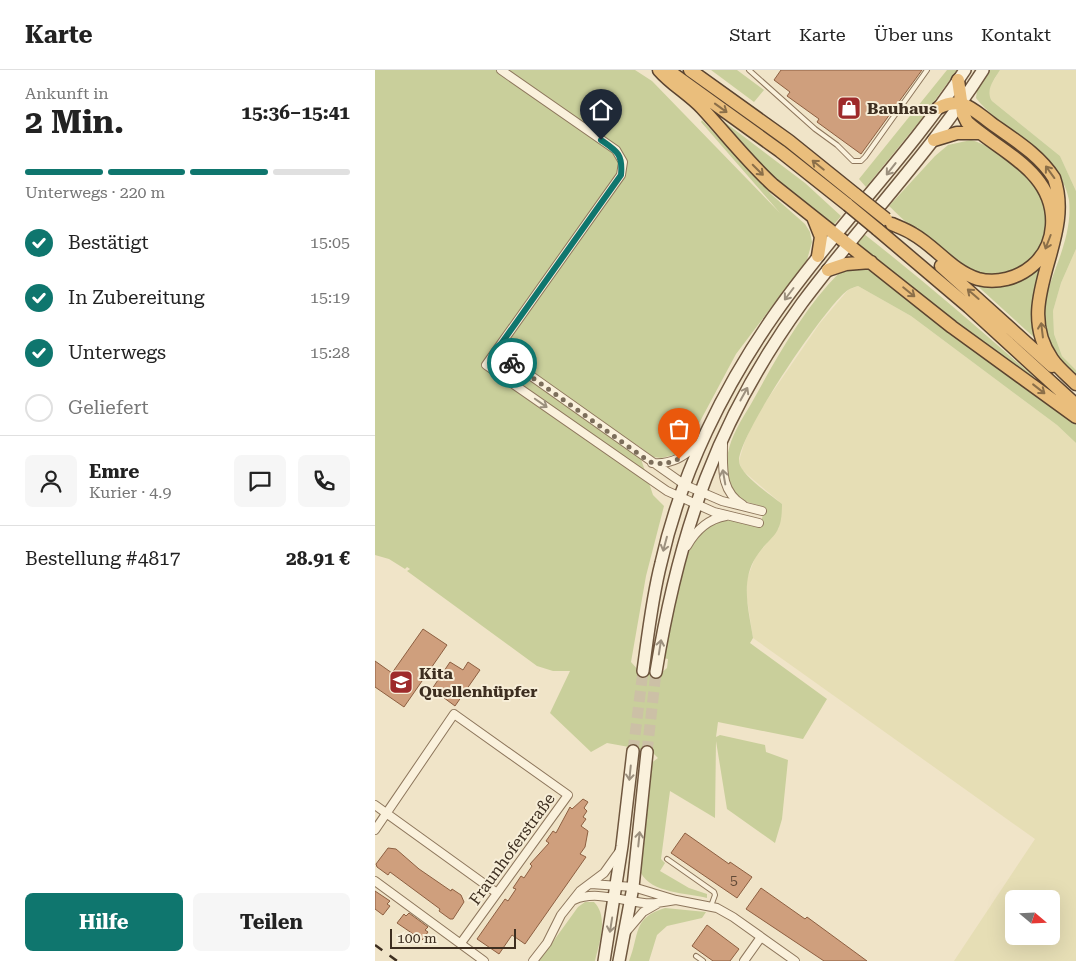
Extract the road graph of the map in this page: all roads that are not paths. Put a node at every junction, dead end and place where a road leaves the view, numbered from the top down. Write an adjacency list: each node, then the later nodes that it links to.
1 (501, 70): 21 (street)
2 (659, 70): 14 (highway, one-way to 14)
3 (667, 70): 13 (highway, one-way to 13)
4 (690, 70): 13 (highway, one-way to 4)
5 (749, 70): 6 (lane)
6 (927, 70)
7 (983, 70): 9 (main road)
8 (962, 75): 9 (highway); 10 (main road)
9 (961, 102): 10 (highway); 11 (highway); 12 (main road); 22 (highway, one-way to 9)
10 (938, 108): 16 (main road, one-way to 16)
11 (981, 134): 12 (highway); 15 (highway, one-way to 15)
12 (934, 140): 17 (main road)
13 (852, 200): 15 (highway, bridge)
14 (813, 218): 16 (highway); 18 (highway)
15 (885, 224): 23 (highway, one-way to 15); 24 (highway)
16 (836, 234): 17 (highway); 18 (main road)
17 (849, 244): 19 (highway); 20 (main road)
18 (819, 256): 27 (main road, one-way to 27)
19 (871, 262): 20 (highway); 25 (highway, one-way to 25)
20 (828, 270): 26 (main road, one-way to 20)
21 (496, 351): 28 (street); 31 (street, one-way to 31)
22 (1076, 384)
23 (1076, 388)
24 (1076, 404)
25 (1076, 417)
26 (723, 437): 30 (main road); 33 (street, one-way to 26)
27 (703, 440): 28 (street); 29 (main road)
28 (650, 462): 29 (street)
29 (685, 485): 30 (street); 31 (main road)
30 (699, 492): 32 (main road); 33 (street)
31 (680, 498): 32 (street); 38 (main road, one-way to 38)
32 (695, 505): 35 (street); 37 (main road)
33 (747, 507): 34 (street)
34 (762, 511)
35 (727, 516): 36 (street); 37 (street)
36 (759, 524)
37 (677, 565): 39 (main road, one-way to 37)
38 (643, 671)
39 (656, 672)
40 (633, 751): 45 (main road, one-way to 45)
41 (647, 752): 50 (main road, one-way to 41)
42 (375, 805): 43 (street)
43 (387, 814): 44 (street); 51 (street); 51 (street, Fraunhoferstraße)
44 (375, 830)
45 (622, 846): 48 (street); 49 (main road)
46 (667, 859): 57 (lane)
47 (375, 881): 60 (street)
48 (591, 884): 49 (street); 54 (street)
49 (616, 885): 50 (street); 52 (main road)
50 (633, 888): 53 (street); 55 (main road)
51 (497, 894): 60 (street, Fraunhoferstraße)
52 (615, 899): 54 (street); 55 (street); 64 (main road, one-way to 64)
53 (676, 900): 56 (street); 57 (street)
54 (572, 901): 63 (street)
55 (631, 901): 56 (street); 58 (main road)
56 (658, 904): 58 (street)
57 (711, 907): 59 (street)
58 (626, 932): 65 (main road)
59 (761, 937): 67 (street); 68 (street)
60 (461, 943): 62 (street)
61 (696, 956): 66 (lane)
62 (485, 961)
63 (533, 961)
64 (604, 961)
65 (619, 961)
66 (703, 961)
67 (743, 961)
68 (795, 961)

